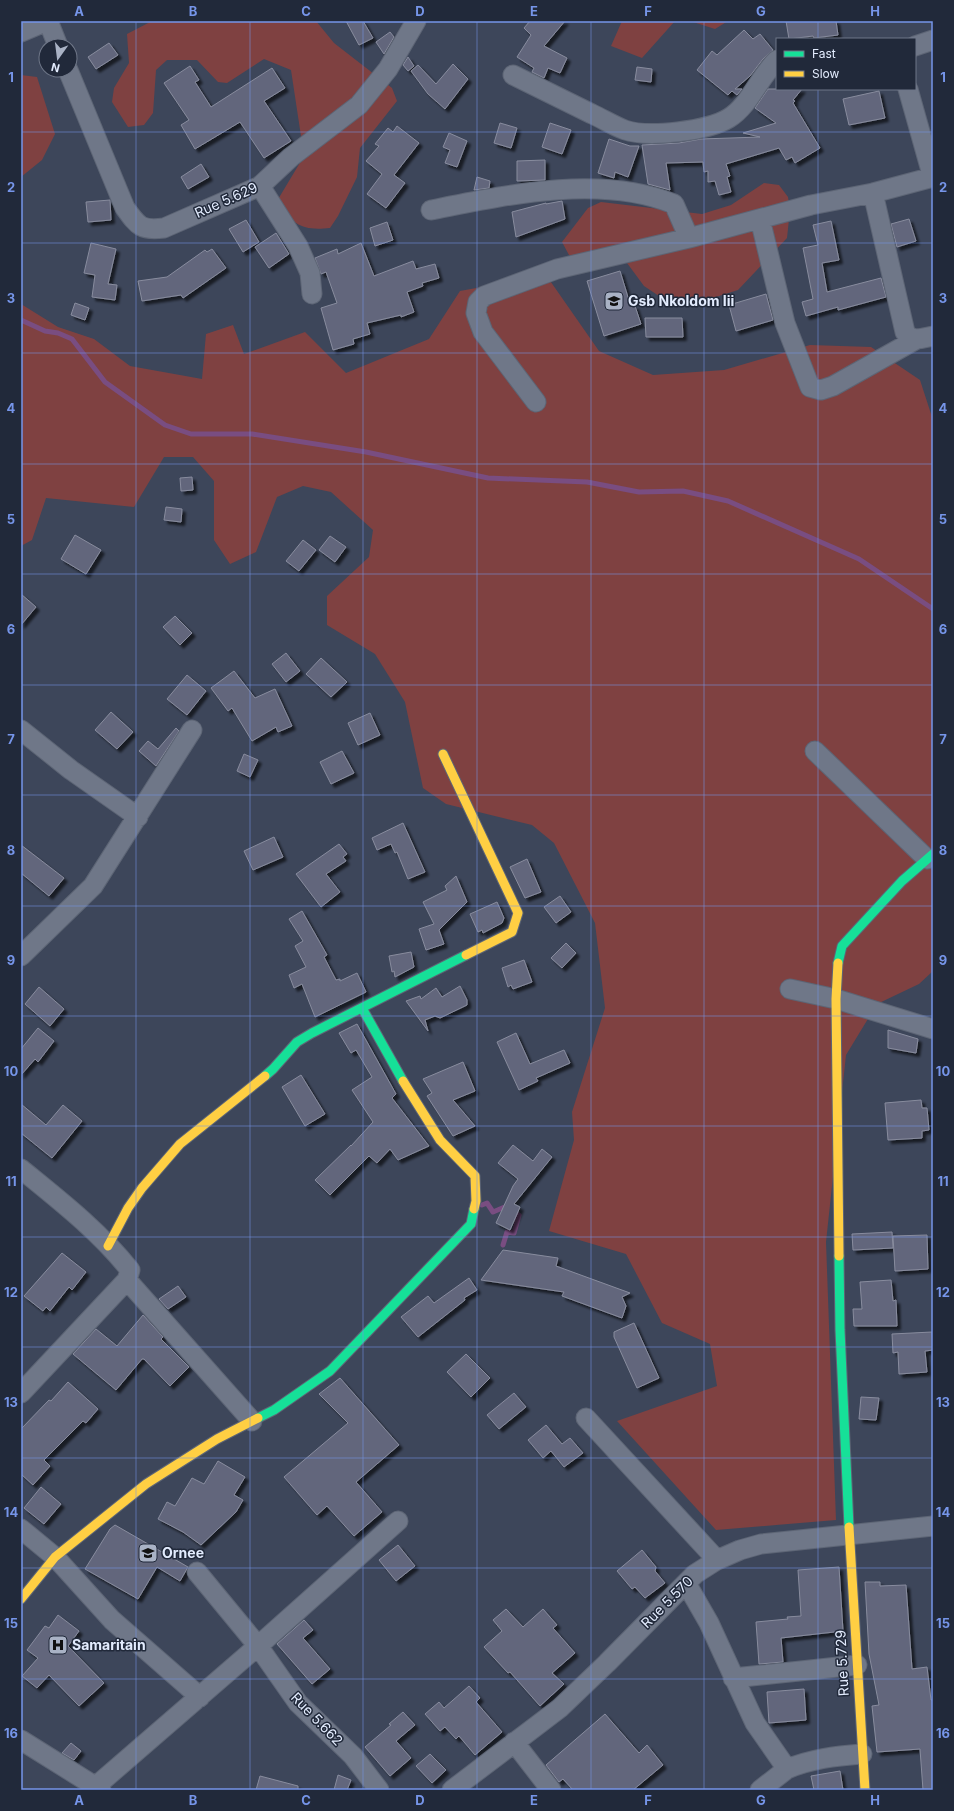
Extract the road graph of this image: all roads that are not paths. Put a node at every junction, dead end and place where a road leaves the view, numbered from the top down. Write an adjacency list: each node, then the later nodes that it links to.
1 (47, 21): 3 (street); 4 (street)
2 (416, 21): 12 (street, Rue 5.629)
3 (21, 32)
4 (54, 38)
5 (933, 40): 6 (street)
6 (916, 46)
7 (776, 61): 8 (street)
8 (513, 74)
9 (71, 78): 12 (street, Rue 5.629)
10 (908, 90): 11 (street)
11 (933, 178): 13 (street)
12 (260, 186): 17 (street)
13 (873, 193): 15 (street); 18 (street)
14 (431, 210): 16 (street)
15 (760, 219): 16 (street); 18 (street)
16 (689, 238): 19 (street)
17 (312, 294)
18 (924, 338)
19 (536, 402)
20 (21, 730): 24 (street)
21 (192, 730): 24 (street)
22 (815, 751): 25 (street)
23 (443, 754): 29 (street)
24 (138, 817): 26 (street)
25 (930, 857): 28 (street, Rue 5.729)
26 (22, 953)
27 (790, 989): 28 (street)
28 (836, 999): 30 (street); 40 (street, Rue 5.729)
29 (362, 1008): 32 (street); 36 (street)
30 (933, 1029)
31 (21, 1169): 32 (street)
32 (108, 1246): 33 (street)
33 (127, 1280): 34 (street); 36 (street)
34 (21, 1393)
35 (586, 1418): 42 (street)
36 (252, 1420): 41 (street)
37 (398, 1521): 46 (street)
38 (933, 1526): 40 (street, Rue 5.570)
39 (21, 1529): 41 (street)
40 (849, 1534): 42 (street, Rue 5.570); 47 (street, Rue 5.729)
41 (55, 1557): 45 (street); 49 (street)
42 (717, 1560): 44 (street, Rue 5.570)
43 (197, 1572): 46 (street, Rue 5.662)
44 (686, 1583): 48 (street); 51 (street, Rue 5.570)
45 (21, 1599)
46 (258, 1646): 49 (street); 55 (street, Rue 5.662)
47 (857, 1665): 48 (street); 52 (street, Rue 5.729)
48 (733, 1678): 53 (street)
49 (200, 1697): 54 (street)
50 (21, 1740): 54 (street)
51 (514, 1742): 56 (street, Rue 5.570); 57 (street)
52 (862, 1754): 53 (street); 59 (street, Rue 5.729)
53 (787, 1769): 58 (street)
54 (98, 1789)
55 (379, 1790)
56 (452, 1790)
57 (551, 1790)
58 (760, 1790)
59 (865, 1790)

